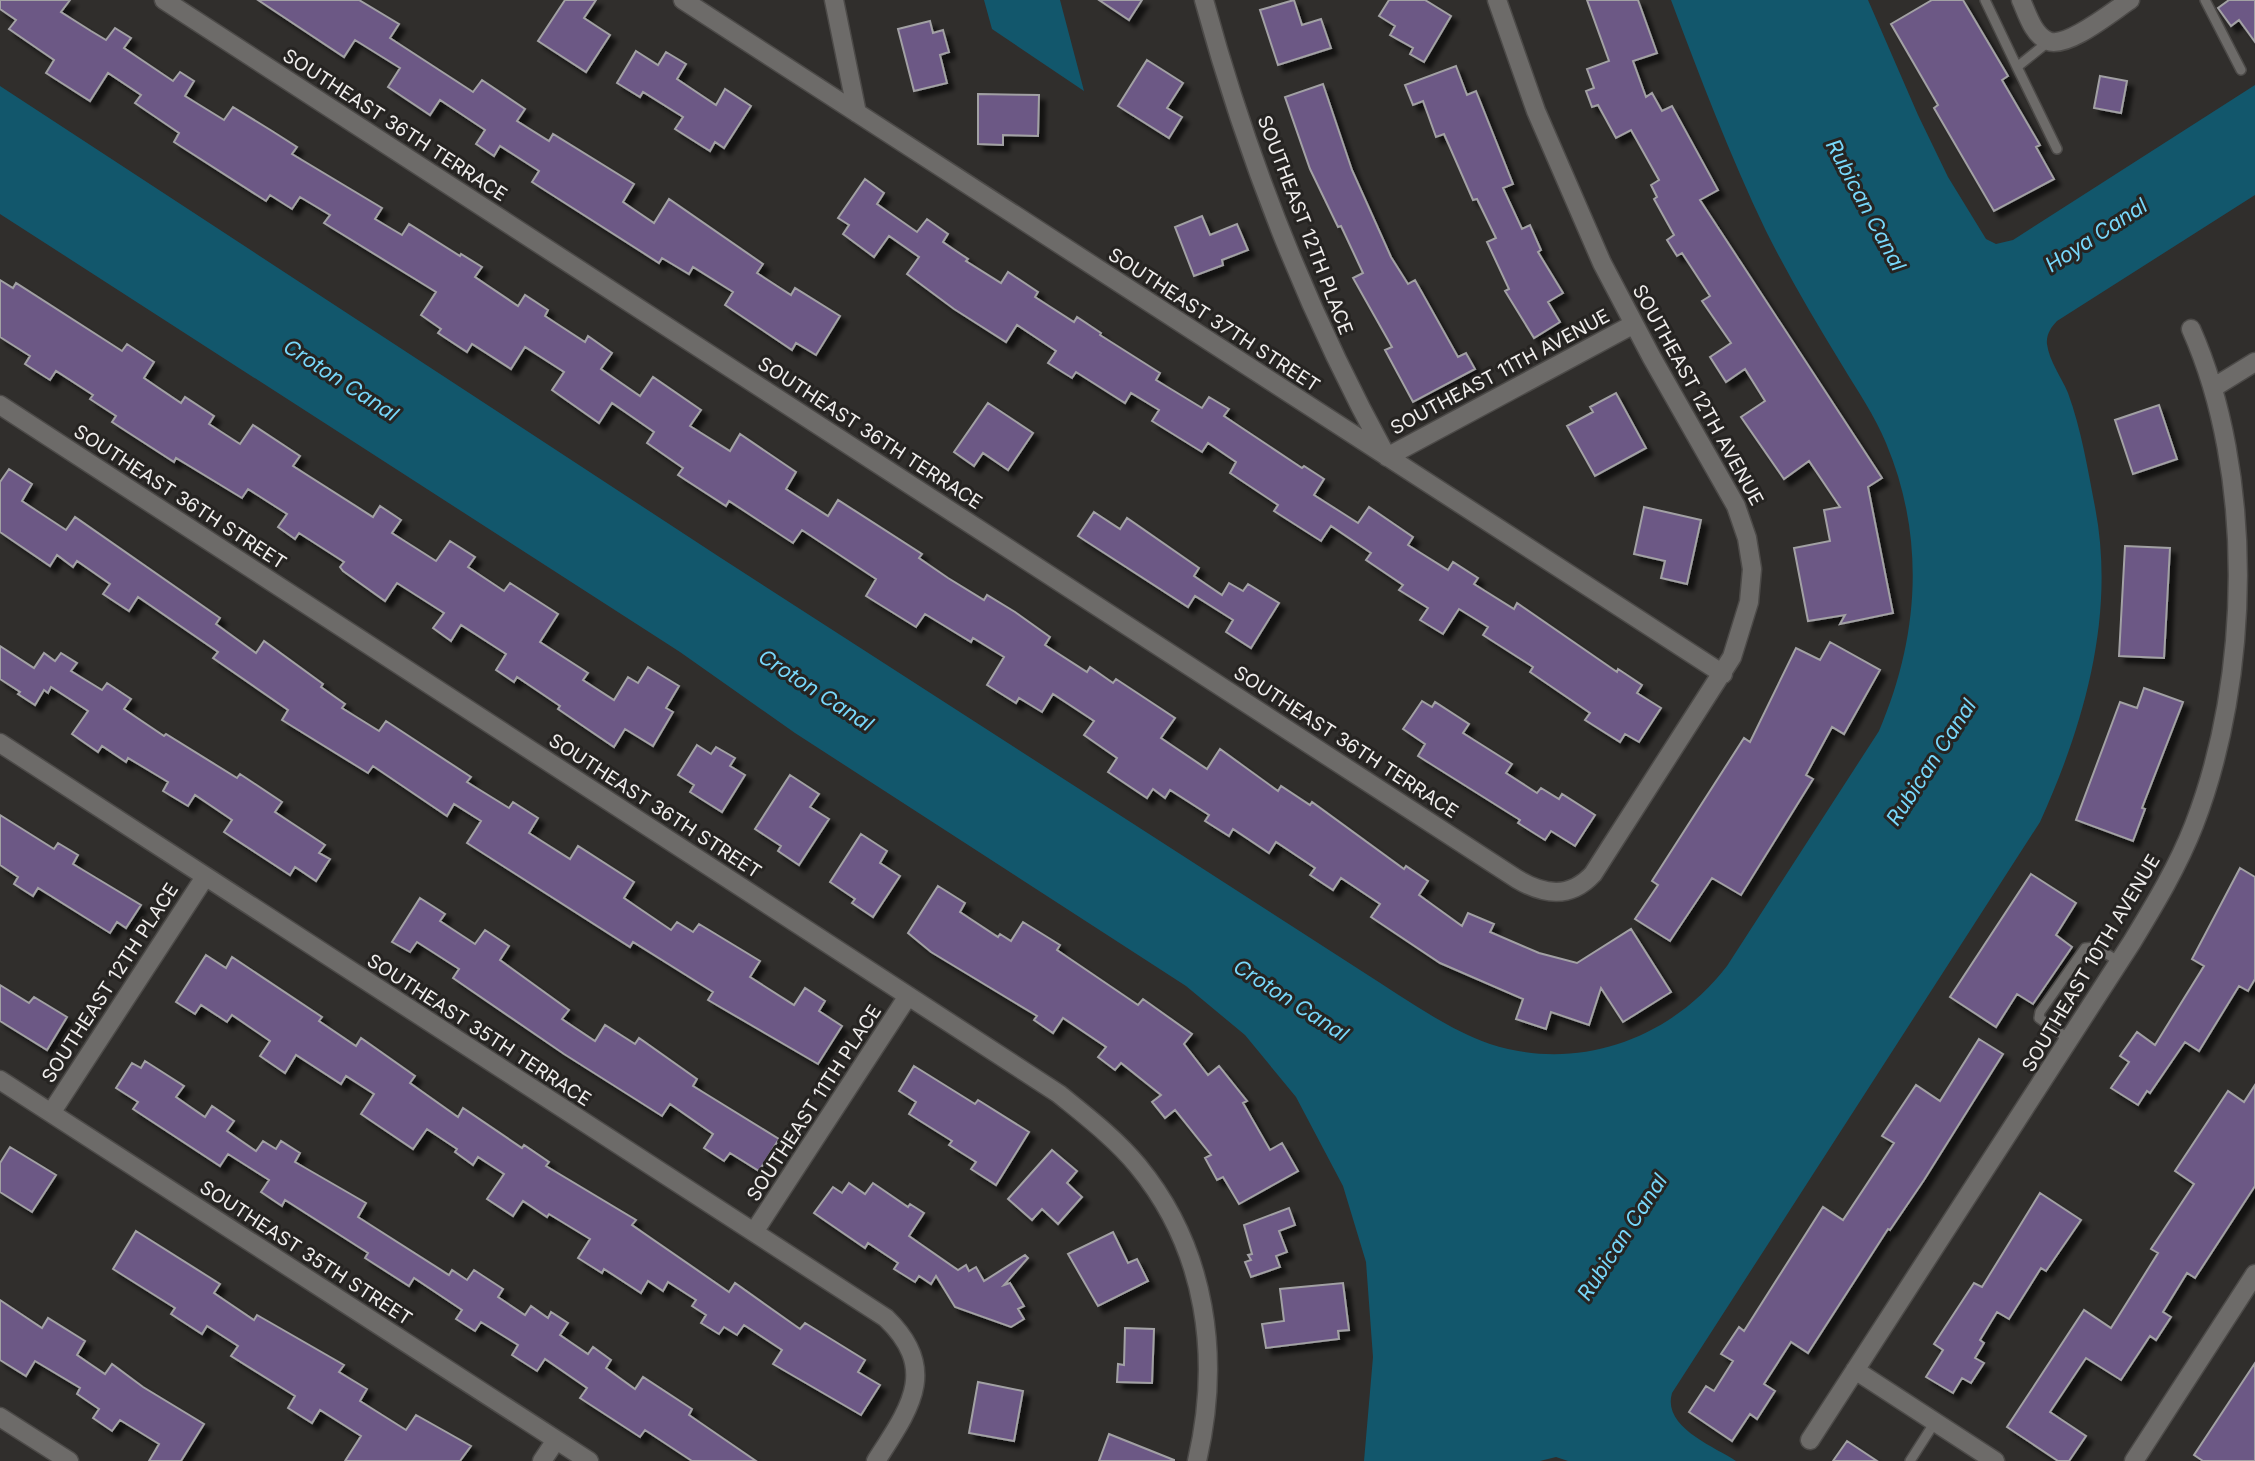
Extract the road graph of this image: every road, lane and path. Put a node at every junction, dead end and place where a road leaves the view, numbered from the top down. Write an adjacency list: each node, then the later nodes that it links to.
1 (164, 0): 24 (street, SOUTHEAST 36TH TERRACE)
2 (683, 0): 13 (street, SOUTHEAST 37TH STREET)
3 (834, 0): 13 (street)
4 (1204, 0): 20 (street, SOUTHEAST 12TH PLACE)
5 (1497, 0): 15 (street, SOUTHEAST 12TH AVENUE)
6 (1985, 0): 11 (lane)
7 (2021, 0): 10 (street)
8 (2130, 0): 10 (street)
9 (2205, 0): 12 (lane)
10 (2048, 41): 11 (lane)
11 (2017, 67): 14 (lane)
12 (2241, 70)
13 (857, 113): 20 (street, SOUTHEAST 37TH STREET)
14 (2057, 149)
15 (1634, 324): 20 (street, SOUTHEAST 11TH AVENUE); 21 (street, SOUTHEAST 12TH AVENUE)
16 (2191, 329): 18 (street, SOUTHEAST 10TH AVENUE)
17 (2255, 362): 18 (street)
18 (2216, 386): 25 (street, SOUTHEAST 10TH AVENUE)
19 (0, 405): 26 (street, SOUTHEAST 36TH STREET)
20 (1387, 457): 21 (street, SOUTHEAST 37TH STREET)
21 (1723, 674): 24 (street, SOUTHEAST 12TH AVENUE)
22 (0, 743): 23 (street, SOUTHEAST 35TH TERRACE)
23 (205, 877): 29 (street, SOUTHEAST 12TH PLACE); 30 (street, SOUTHEAST 35TH TERRACE)
24 (1557, 893)
25 (2120, 962): 27 (street, SOUTHEAST 10TH AVENUE); 27 (lane)
26 (908, 996): 30 (street, SOUTHEAST 11TH PLACE); 41 (street, SOUTHEAST 36TH STREET)
27 (2070, 1040): 32 (street, SOUTHEAST 10TH AVENUE)
28 (0, 1080): 29 (street, SOUTHEAST 35TH STREET)
29 (51, 1113): 35 (street, SOUTHEAST 35TH STREET)
30 (754, 1233): 40 (street, SOUTHEAST 35TH TERRACE)
31 (2255, 1274): 44 (street)
32 (1855, 1370): 34 (street); 36 (street, SOUTHEAST 10TH AVENUE)
33 (0, 1416): 37 (street)
34 (1936, 1422): 42 (lane); 43 (street)
35 (556, 1440): 38 (street); 39 (street, SOUTHEAST 35TH STREET)
36 (1810, 1440)
37 (69, 1461)
38 (542, 1461)
39 (589, 1461)
40 (876, 1461)
41 (1197, 1461)
42 (1910, 1461)
43 (1995, 1461)
44 (2134, 1461)

